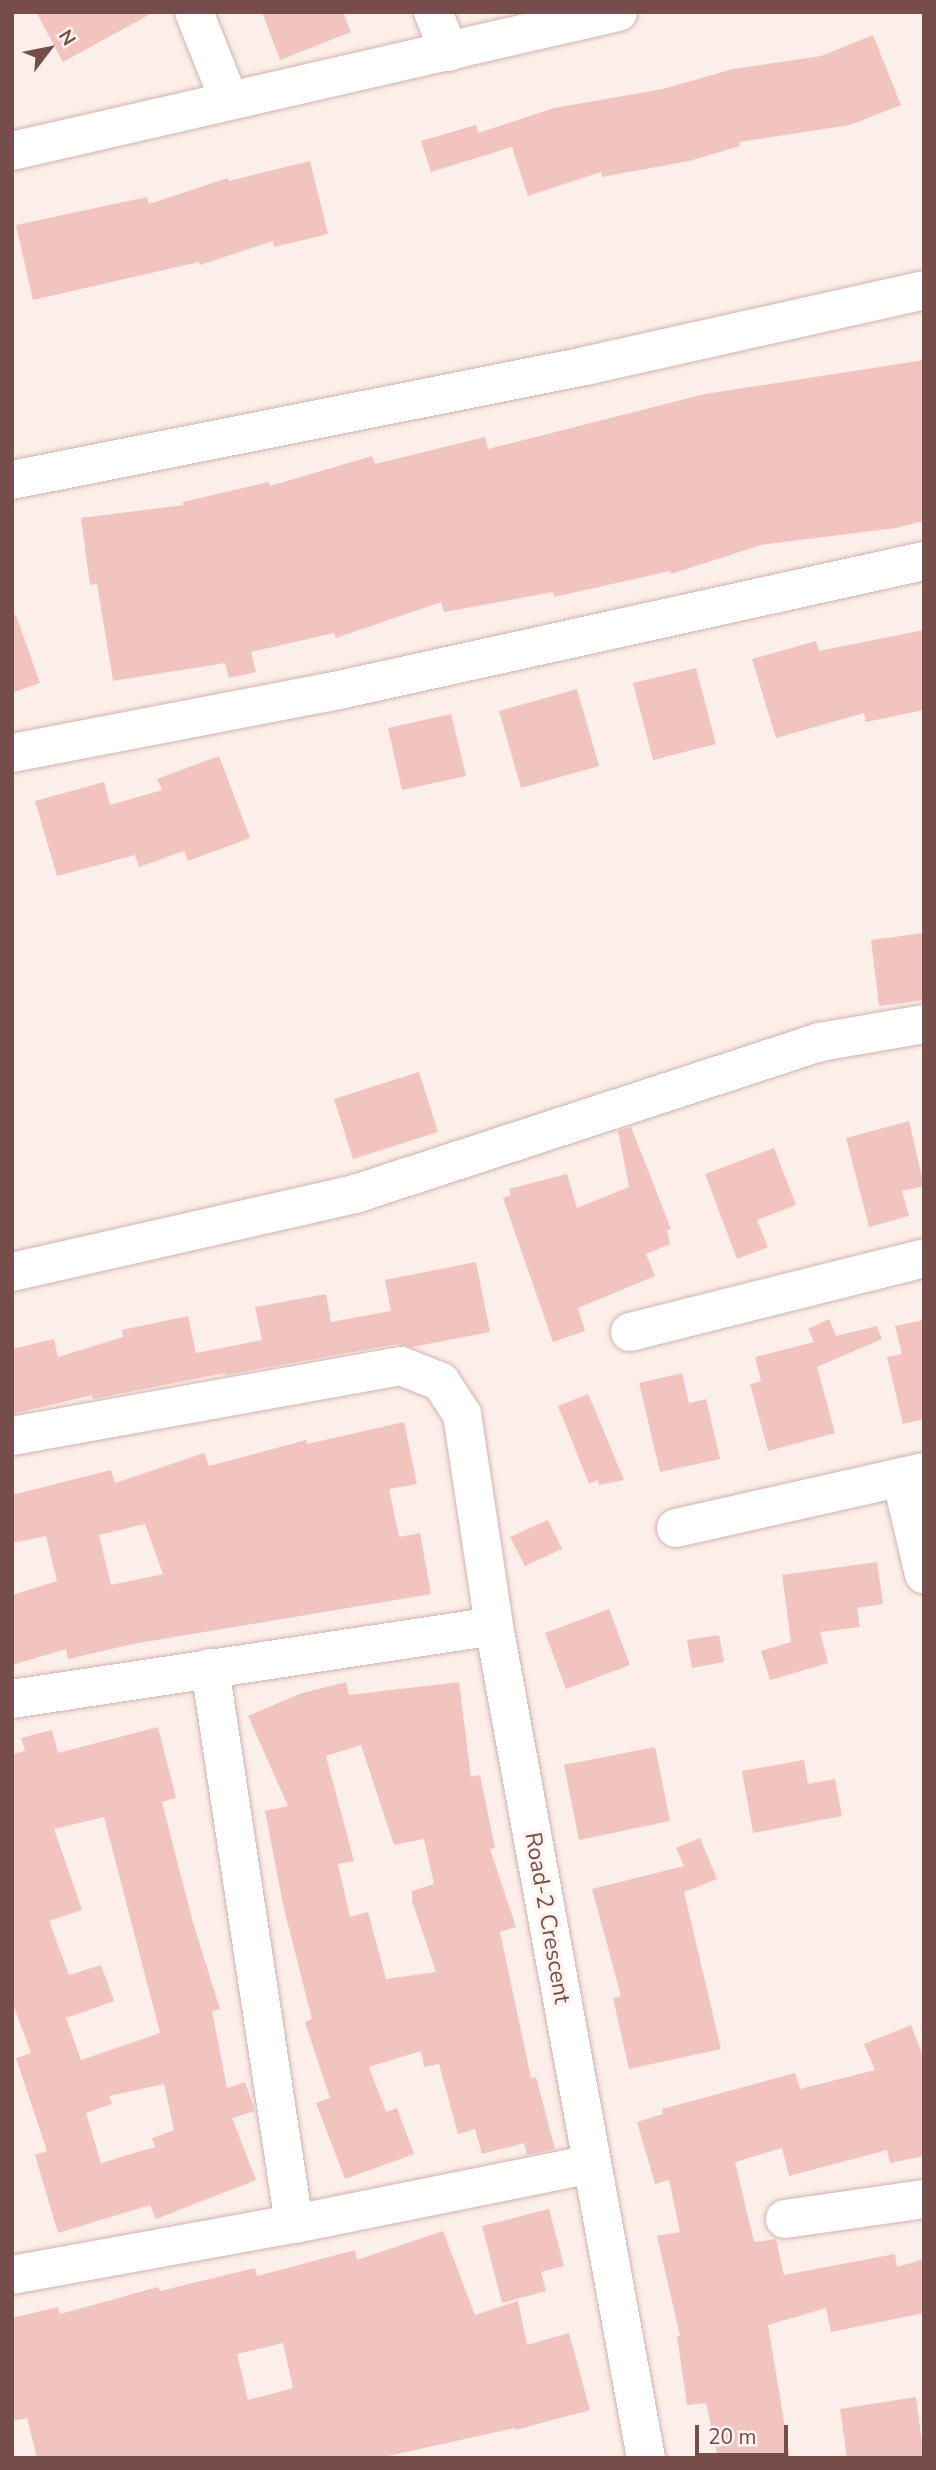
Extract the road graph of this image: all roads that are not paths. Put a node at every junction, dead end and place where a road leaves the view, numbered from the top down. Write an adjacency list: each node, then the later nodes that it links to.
1 (194, 12): 5 (street)
2 (433, 12): 4 (street)
3 (618, 12): 4 (street)
4 (449, 52): 5 (street)
5 (229, 100): 6 (street)
6 (12, 151)
7 (924, 290): 8 (street)
8 (12, 480)
9 (924, 561): 10 (street)
10 (12, 753)
11 (924, 1024): 13 (street)
12 (924, 1258): 14 (street)
13 (12, 1272)
14 (630, 1332)
15 (12, 1436): 19 (street, Road-2 Crescent)
16 (913, 1474): 17 (street); 18 (street)
17 (676, 1528)
18 (924, 1574)
19 (494, 1626): 20 (street); 22 (street, Road-2 Crescent)
20 (210, 1668): 21 (street); 25 (street)
21 (12, 1699)
22 (591, 2164): 25 (street); 27 (street, Road-2 Crescent)
23 (924, 2199): 24 (street)
24 (785, 2218)
25 (294, 2224): 26 (street)
26 (12, 2275)
27 (644, 2457)

